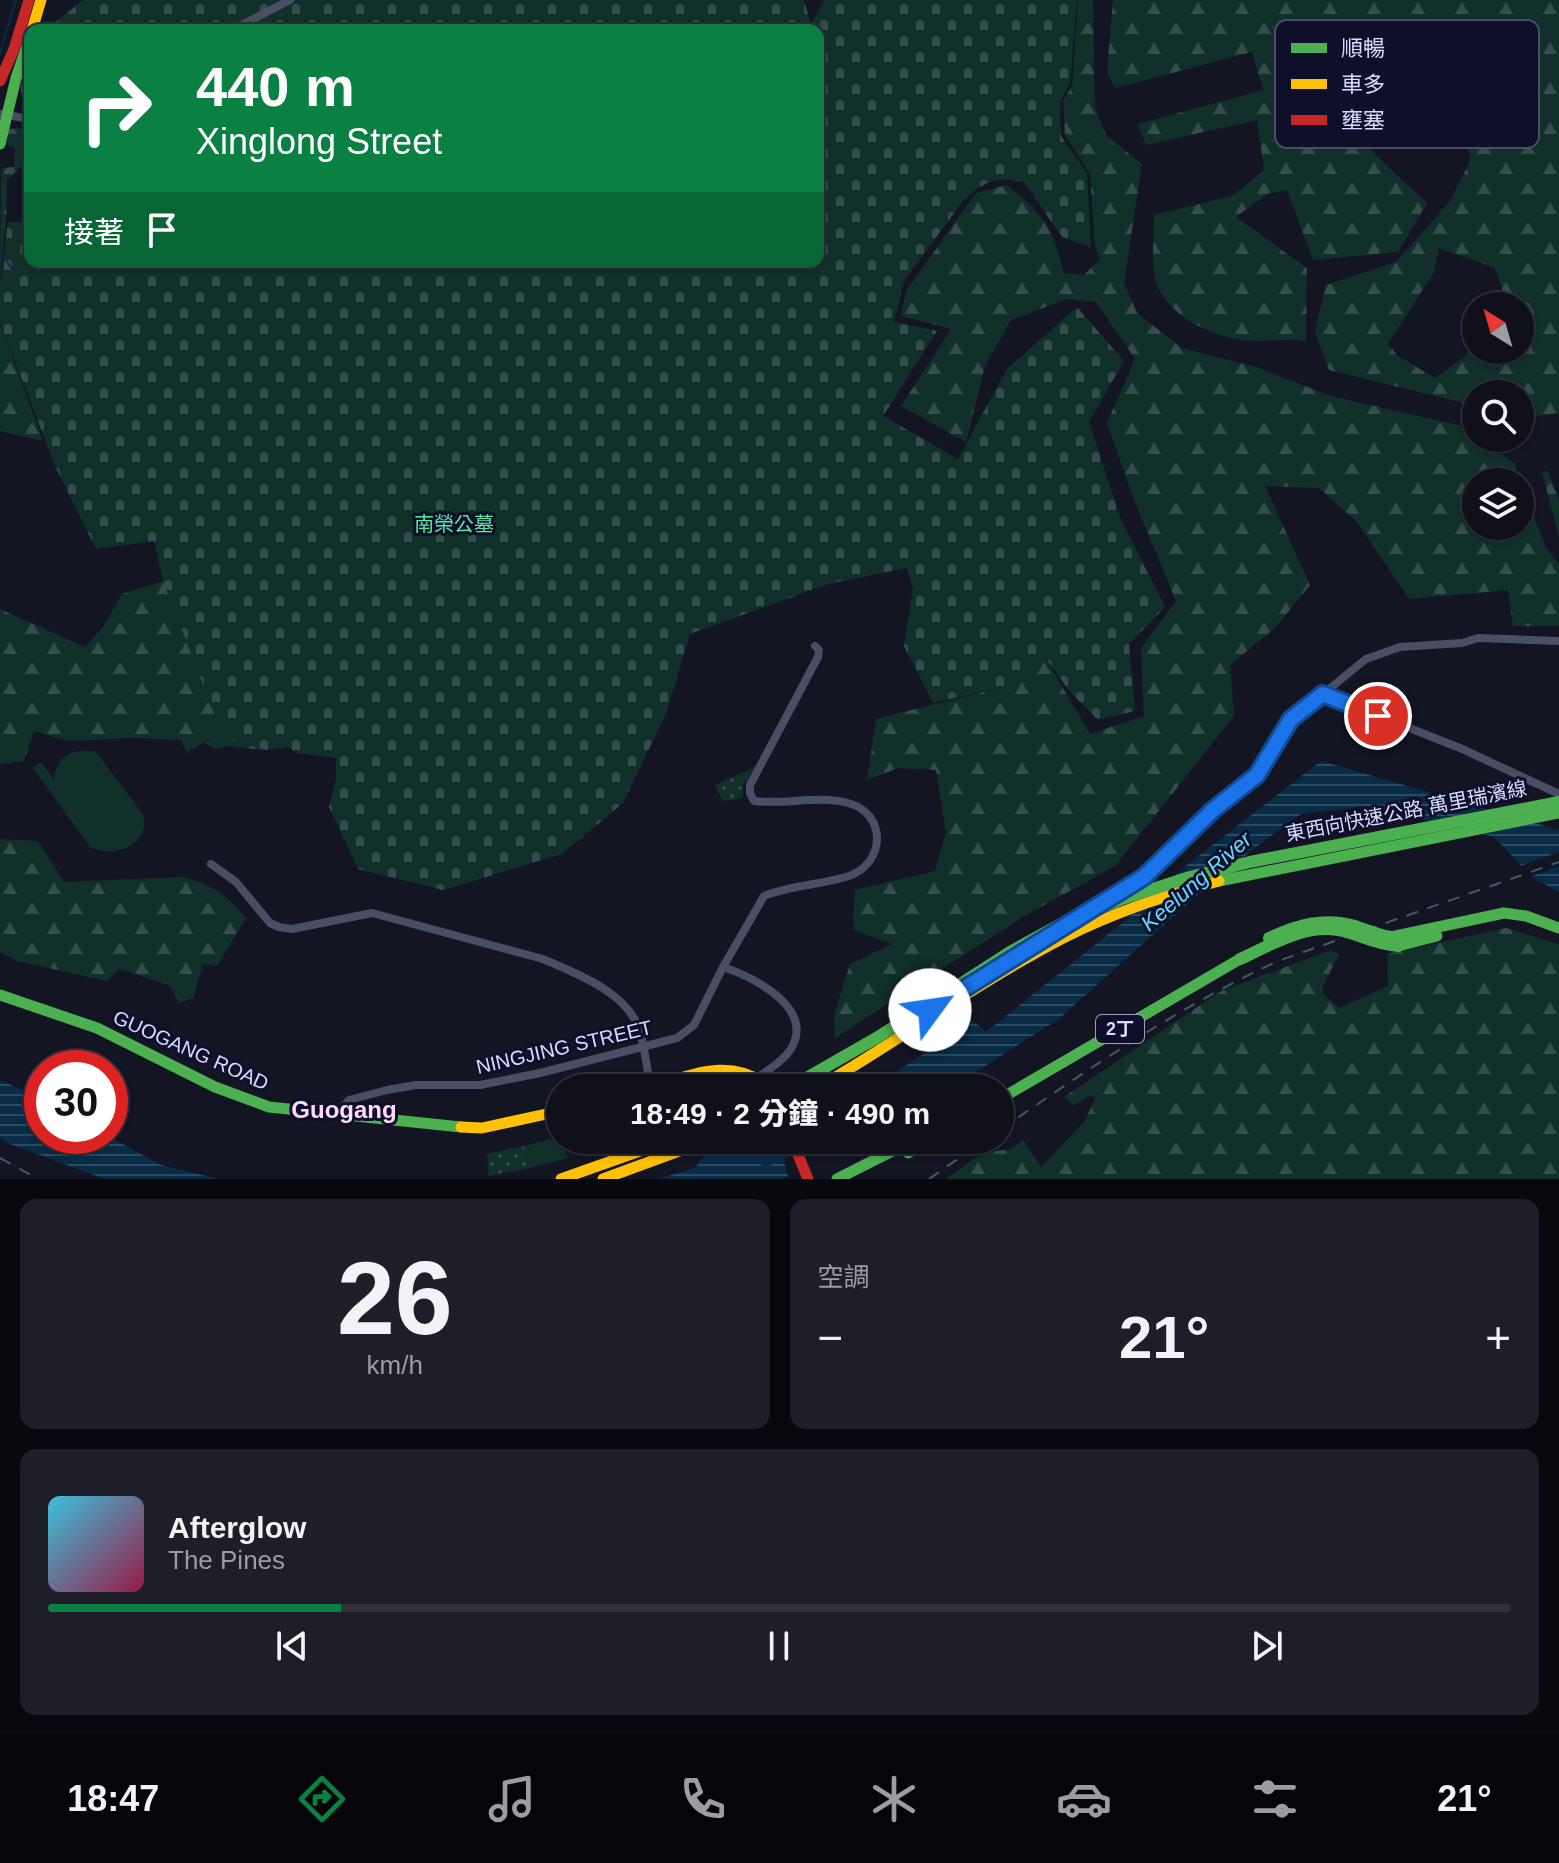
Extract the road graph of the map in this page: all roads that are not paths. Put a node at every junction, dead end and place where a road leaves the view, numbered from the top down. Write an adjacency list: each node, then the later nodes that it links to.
1 (29, 0): 7 (main road)
2 (41, 0): 4 (main road)
3 (290, 0): 5 (street)
4 (34, 24)
5 (244, 24)
6 (24, 54): 8 (main road)
7 (0, 81)
8 (3, 115): 9 (street); 10 (main road)
9 (24, 118)
10 (0, 144)
11 (1559, 641): 13 (street)
12 (815, 646): 22 (street)
13 (1323, 694): 14 (street); 30 (street)
14 (1559, 794)
15 (1559, 802): 29 (main road, 東西向快速公路 萬里瑞濱線, bridge)
16 (1559, 813): 31 (main road, 東西向快速公路 萬里瑞濱線)
17 (211, 864): 24 (street)
18 (1559, 928): 20 (main road, 2丁)
19 (1559, 936): 20 (main road, 2丁)
20 (1394, 942): 21 (main road, 2丁, bridge)
21 (1239, 956): 32 (main road, 2丁); 33 (main road, 2丁)
22 (723, 967): 24 (street, NINGJING STREET); 28 (street)
23 (0, 995): 35 (main road, GUOGANG ROAD)
24 (642, 1046): 25 (street); 35 (street, NINGJING STREET)
25 (647, 1074)
26 (700, 1074): 27 (main road)
27 (750, 1074)
28 (763, 1074)
29 (813, 1074)
30 (825, 1074)
31 (841, 1074)
32 (1014, 1083)
33 (1014, 1091)
34 (546, 1114): 35 (main road, GUOGANG ROAD)
35 (336, 1115)
36 (632, 1154): 41 (main road)
37 (671, 1154): 42 (main road)
38 (798, 1154): 43 (main road)
39 (886, 1154): 44 (main road)
40 (903, 1154): 45 (main road)
41 (561, 1179)
42 (603, 1179)
43 (808, 1179)
44 (837, 1179)
45 (855, 1179)

